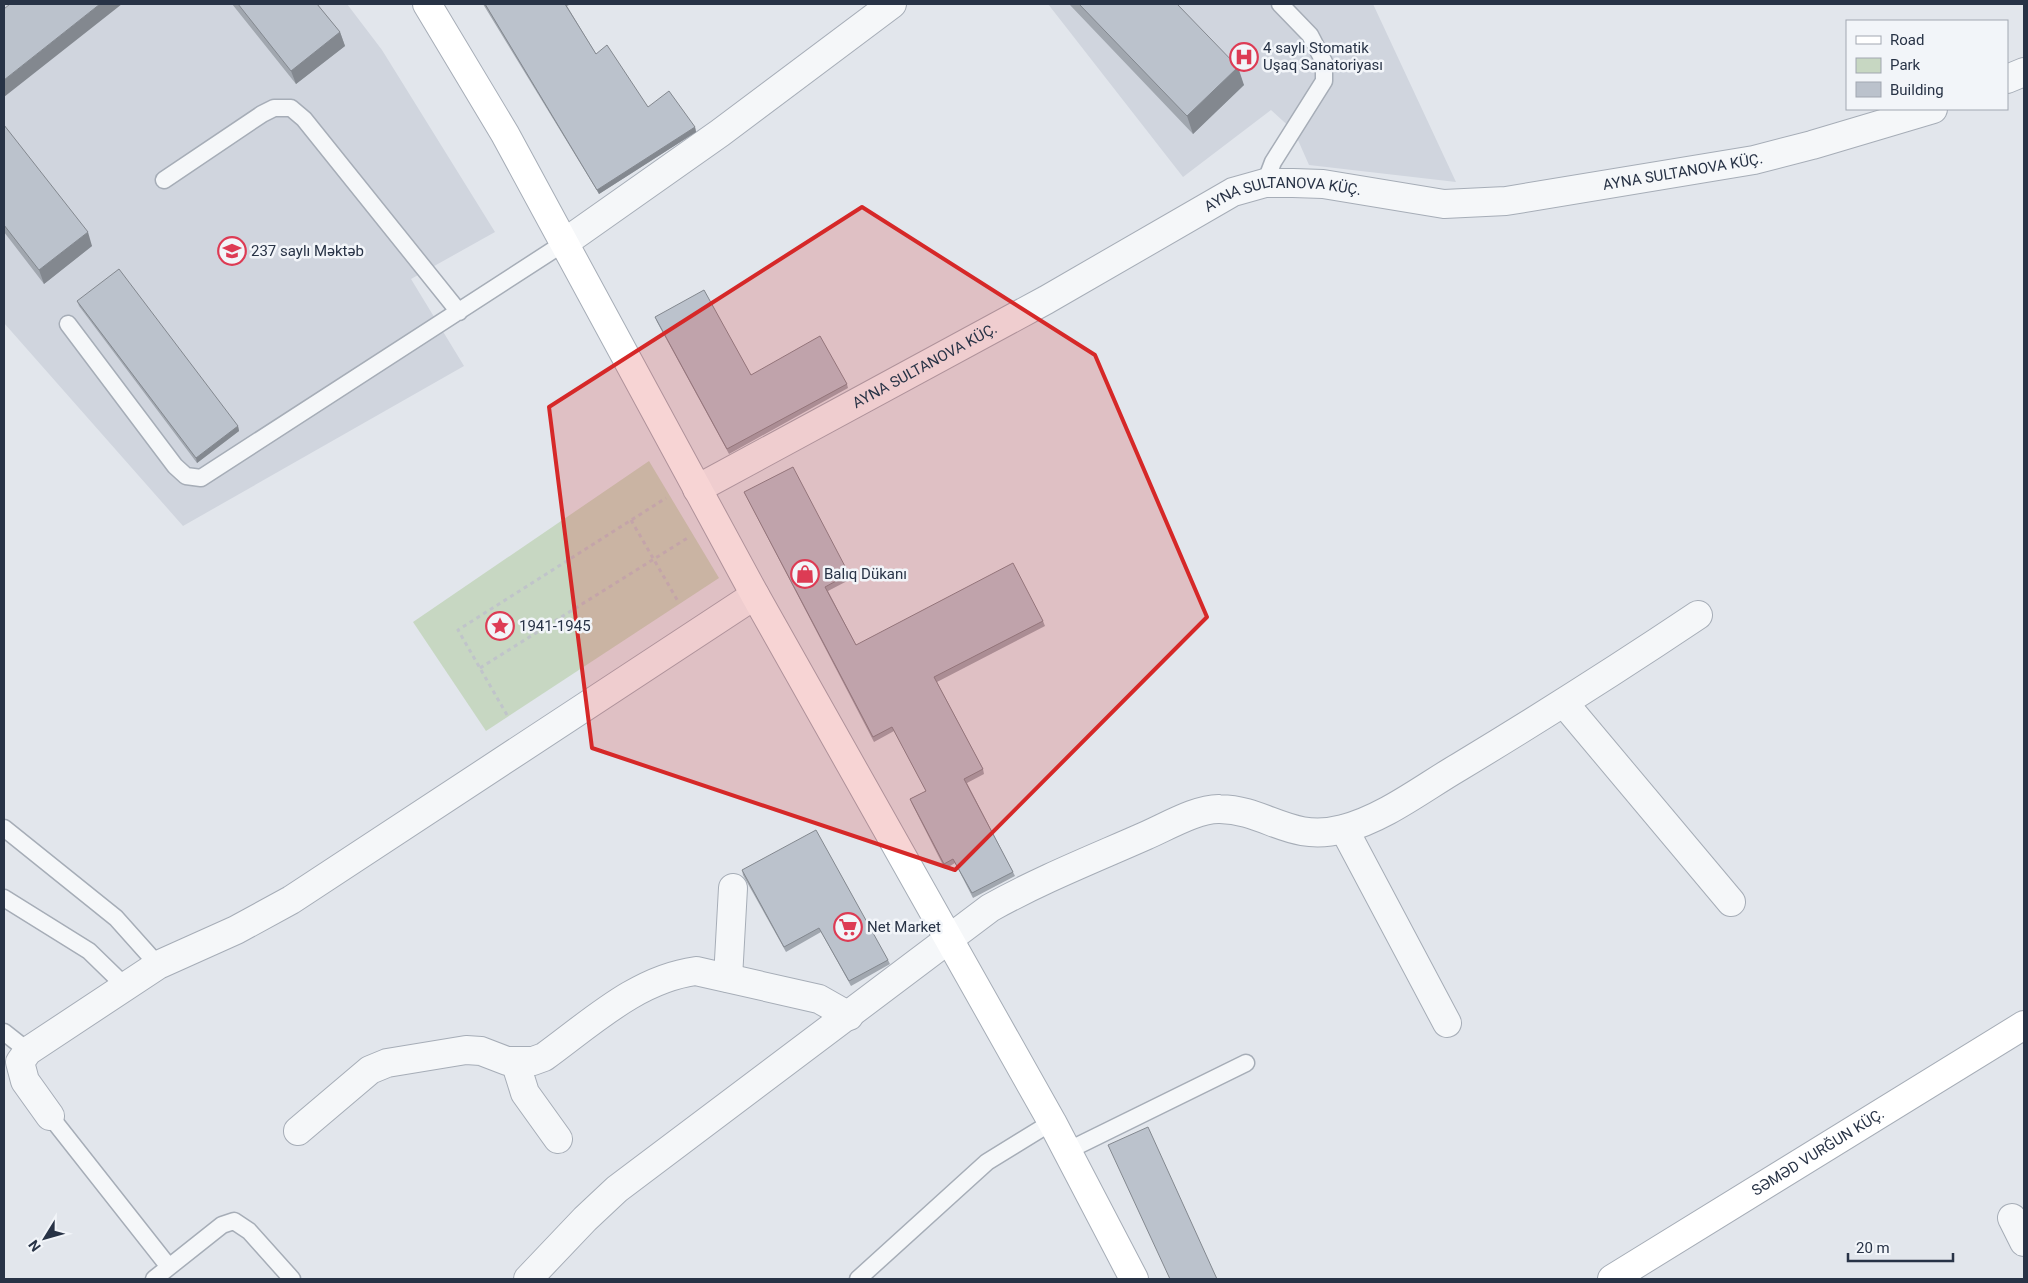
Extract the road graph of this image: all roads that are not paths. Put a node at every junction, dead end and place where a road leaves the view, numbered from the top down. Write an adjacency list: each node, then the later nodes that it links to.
1 (427, 4): 9 (main road)
2 (892, 4): 9 (street)
3 (1280, 4): 8 (lane)
4 (2024, 72): 5 (street)
5 (2008, 80)
6 (1930, 110): 8 (street, AYNA SULTANOVA KÜÇ.)
7 (164, 180): 10 (lane)
8 (1265, 183): 12 (street, AYNA SULTANOVA KÜÇ.)
9 (564, 243): 10 (lane); 12 (main road)
10 (459, 312): 11 (lane)
11 (68, 324)
12 (697, 489): 13 (main road)
13 (755, 595): 21 (main road); 22 (street)
14 (1698, 615): 15 (street)
15 (1564, 703): 17 (street); 20 (street)
16 (4, 828): 22 (lane)
17 (1344, 829): 21 (street); 26 (street)
18 (733, 888): 23 (street)
19 (4, 898): 24 (lane)
20 (1732, 902)
21 (948, 938): 25 (street); 33 (main road)
22 (158, 965): 24 (street)
23 (728, 978): 25 (street); 30 (street)
24 (125, 986): 29 (street)
25 (849, 1016): 40 (street)
26 (1447, 1023)
27 (2024, 1026): 43 (main road, SƏMƏD VURĞUN KÜÇ.)
28 (4, 1032): 29 (lane)
29 (28, 1051): 32 (street)
30 (515, 1061): 34 (street); 35 (street)
31 (1246, 1063): 36 (lane)
32 (50, 1116): 37 (lane)
33 (1052, 1122): 36 (main road); 41 (lane)
34 (298, 1130)
35 (558, 1139)
36 (1067, 1151): 42 (main road)
37 (169, 1267): 38 (lane); 39 (lane)
38 (154, 1279)
39 (292, 1279)
40 (528, 1279)
41 (858, 1279)
42 (1134, 1279)
43 (1612, 1279)

